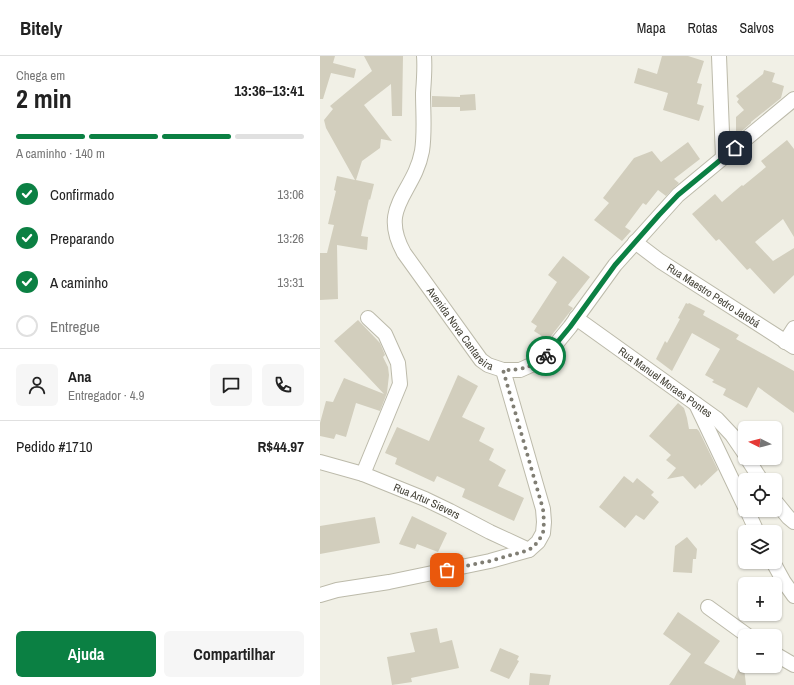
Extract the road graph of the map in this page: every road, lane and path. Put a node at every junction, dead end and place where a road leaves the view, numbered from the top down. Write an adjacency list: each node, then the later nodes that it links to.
1 (424, 56): 10 (street, Avenida Nova Cantareira)
2 (719, 56): 4 (street)
3 (794, 99): 4 (street, Avenida Nova Cantareira)
4 (723, 158): 5 (street, Avenida Nova Cantareira)
5 (635, 242): 7 (street, Avenida Nova Cantareira); 9 (street, Rua Maestro Pedro Jatobá)
6 (368, 318): 14 (street)
7 (576, 318): 10 (street, Avenida Nova Cantareira); 11 (street, Rua Manuel Moraes Pontes)
8 (794, 328): 9 (street)
9 (790, 345)
10 (503, 370): 18 (street)
11 (695, 402): 12 (street, Rua Manuel Moraes Pontes); 15 (street)
12 (738, 444)
13 (320, 462): 14 (street, Rua Artur Sievers)
14 (364, 474): 18 (street, Rua Artur Sievers)
15 (738, 492)
16 (782, 510): 17 (street)
17 (794, 522)
18 (529, 550): 20 (street)
19 (777, 569): 21 (street)
20 (320, 595)
21 (794, 596)
22 (708, 607): 23 (street)
23 (738, 629)
24 (782, 658): 25 (street)
25 (794, 665)

